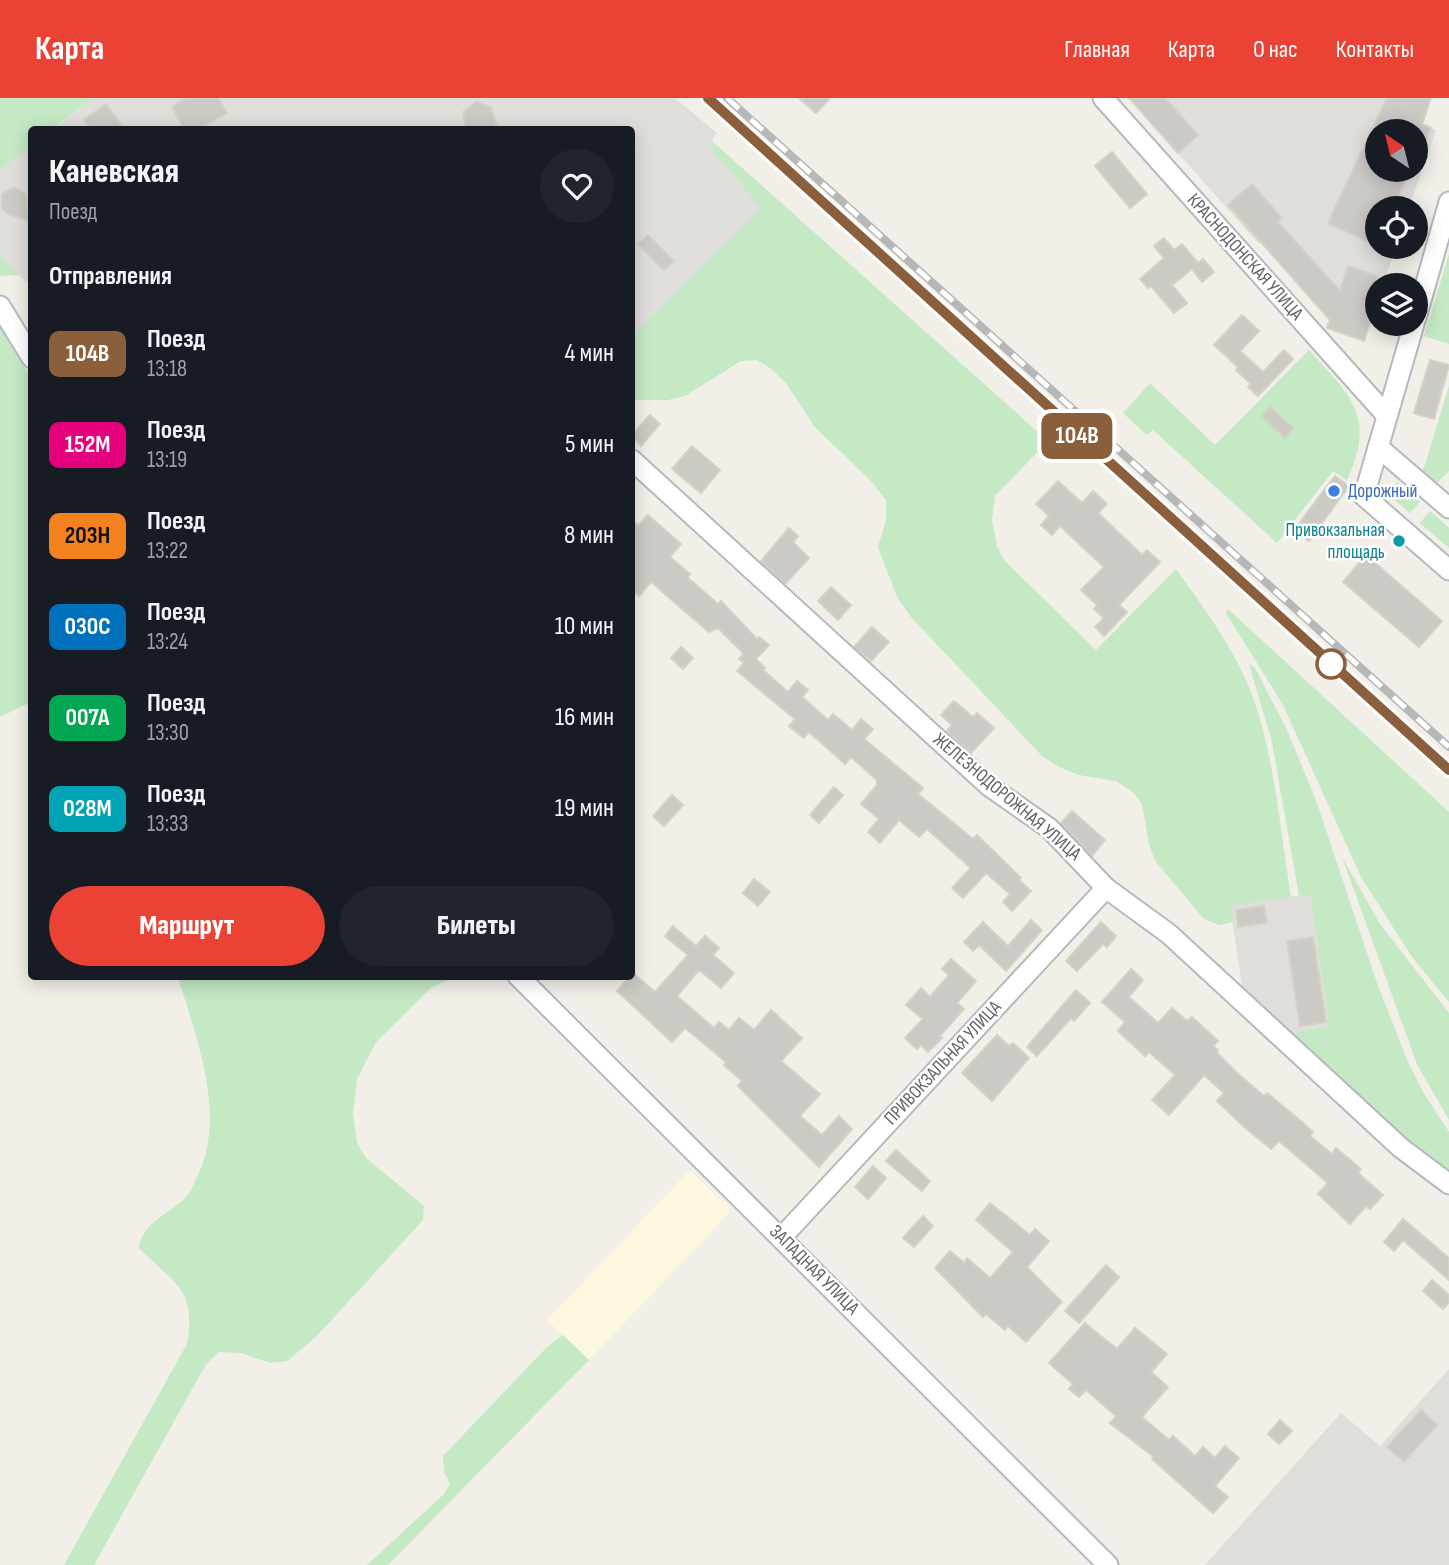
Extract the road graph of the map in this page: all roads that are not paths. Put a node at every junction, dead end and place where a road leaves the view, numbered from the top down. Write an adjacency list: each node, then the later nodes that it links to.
1 (1103, 98): 7 (street, КРАСНОДОНСКАЯ УЛИЦА)
2 (1449, 202): 3 (street)
3 (1428, 275)
4 (0, 306): 6 (street)
5 (1410, 336): 7 (street)
6 (28, 352)
7 (1387, 416): 8 (street)
8 (1378, 447): 10 (street); 11 (street)
9 (635, 463): 12 (street, ЖЕЛЕЗНОДОРОЖНАЯ УЛИЦА)
10 (1449, 508)
11 (1449, 570)
12 (1106, 888): 14 (street, ЖЕЛЕЗНОДОРОЖНАЯ УЛИЦА); 15 (street, ПРИВОКЗАЛЬНАЯ УЛИЦА)
13 (522, 980): 15 (street, ЗАПАДНАЯ УЛИЦА)
14 (1449, 1184)
15 (781, 1238): 16 (street, ЗАПАДНАЯ УЛИЦА)
16 (1108, 1565)

